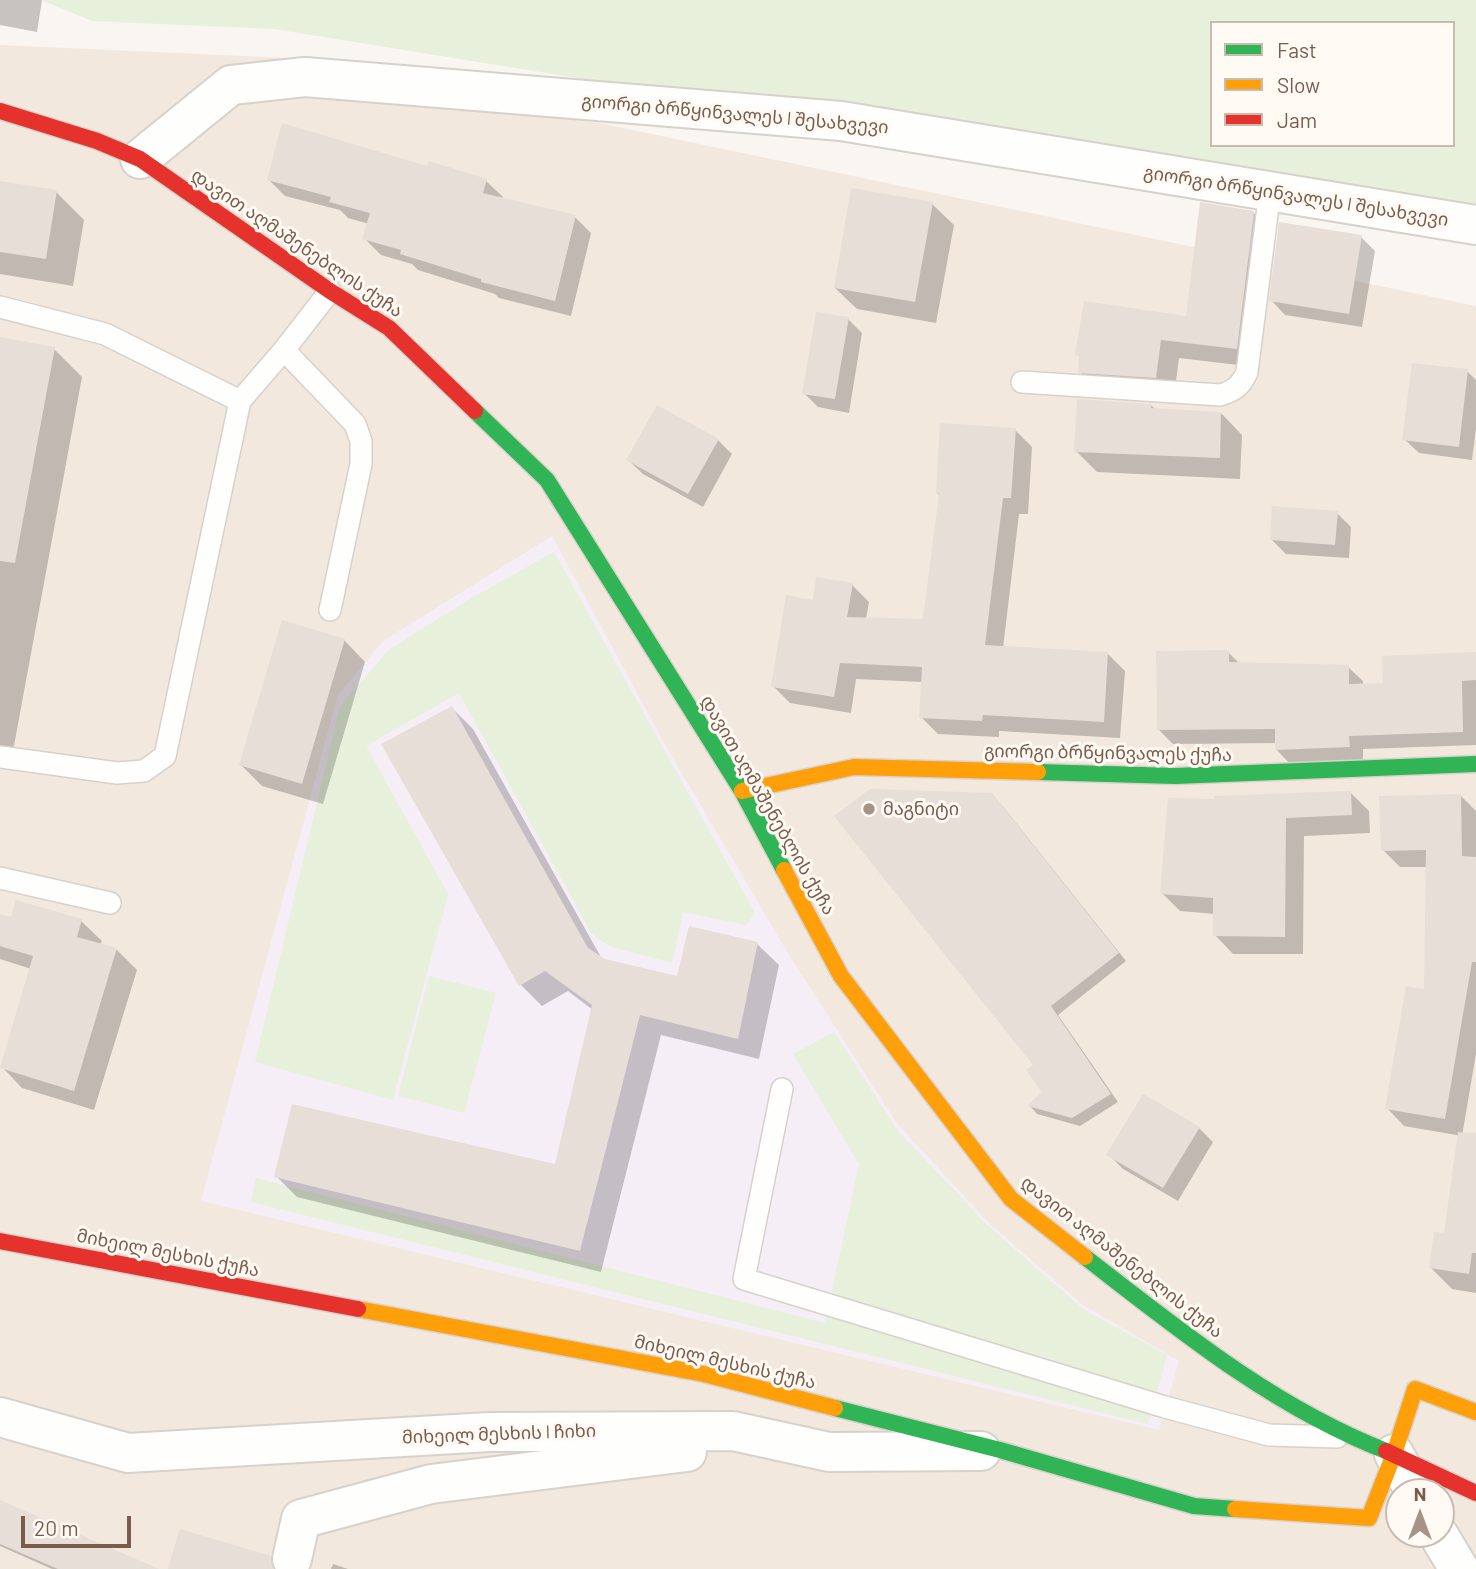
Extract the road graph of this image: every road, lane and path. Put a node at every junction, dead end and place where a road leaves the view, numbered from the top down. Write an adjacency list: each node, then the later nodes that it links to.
1 (0, 111): 2 (street, დავით აღმაშენებლის ქუჩა)
2 (139, 159): 3 (street, გიორგი ბრწყინვალეს I შესახვევი); 5 (street, დავით აღმაშენებლის ქუჩა)
3 (1270, 191): 4 (street, გიორგი ბრწყინვალეს I შესახვევი); 8 (lane)
4 (1476, 226)
5 (330, 291): 7 (lane); 13 (street, დავით აღმაშენებლის ქუჩა)
6 (0, 307): 9 (lane)
7 (284, 350): 9 (lane); 10 (lane)
8 (1022, 382)
9 (240, 401): 11 (lane)
10 (330, 610)
11 (0, 757)
12 (1476, 764): 13 (street, გიორგი ბრწყინვალეს ქუჩა)
13 (742, 791): 20 (street, დავით აღმაშენებლის ქუჩა)
14 (0, 878): 15 (lane)
15 (110, 903)
16 (782, 1089): 20 (lane)
17 (0, 1241): 21 (street, მიხეილ მესხის ქუჩა)
18 (1476, 1412): 23 (street)
19 (0, 1417): 22 (street, მიხეილ მესხის I ჩიხი)
20 (1350, 1437): 23 (street, დავით აღმაშენებლის ქუჩა)
21 (1000, 1450): 22 (street, მიხეილ მესხის I ჩიხი); 23 (street, მიხეილ მესხის ქუჩა)
22 (829, 1452): 27 (street)
23 (1394, 1454): 24 (street); 25 (street, დავით აღმაშენებლის ქუჩა)
24 (1407, 1478)
25 (1476, 1493)
26 (1446, 1548): 28 (street)
27 (292, 1559)
28 (1459, 1569)

